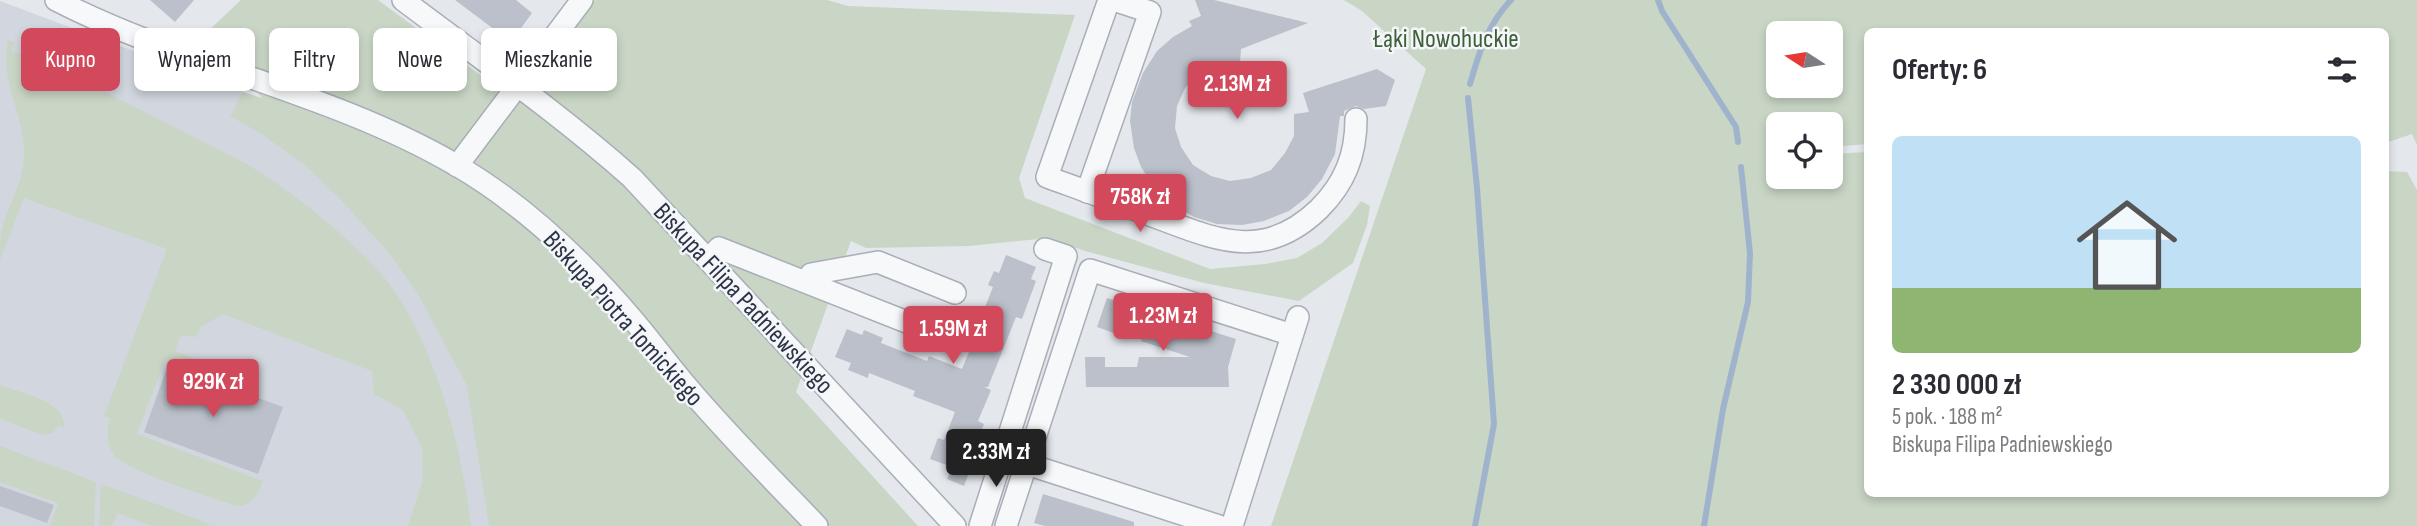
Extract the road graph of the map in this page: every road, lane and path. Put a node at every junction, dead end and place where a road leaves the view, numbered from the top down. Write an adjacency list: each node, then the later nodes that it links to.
1 (56, 0): 10 (street, Biskupa Piotra Tomickiego)
2 (403, 0): 6 (street, Biskupa Filipa Padniewskiego)
3 (582, 0): 5 (street)
4 (1112, 0): 11 (street); 11 (street)
5 (561, 28)
6 (481, 58)
7 (515, 91): 10 (street)
8 (525, 91): 13 (street, Biskupa Filipa Padniewskiego)
9 (1356, 118): 11 (street)
10 (457, 166): 18 (street, Biskupa Piotra Tomickiego)
11 (1087, 192)
12 (1045, 249): 20 (street)
13 (708, 259): 14 (street); 19 (street, Biskupa Filipa Padniewskiego)
14 (808, 282): 15 (street); 16 (street)
15 (955, 293)
16 (932, 332)
17 (1027, 464): 21 (street); 22 (street); 23 (street)
18 (817, 526)
19 (955, 526)
20 (980, 526)
21 (1006, 526)
22 (1219, 526)
23 (1232, 526)

